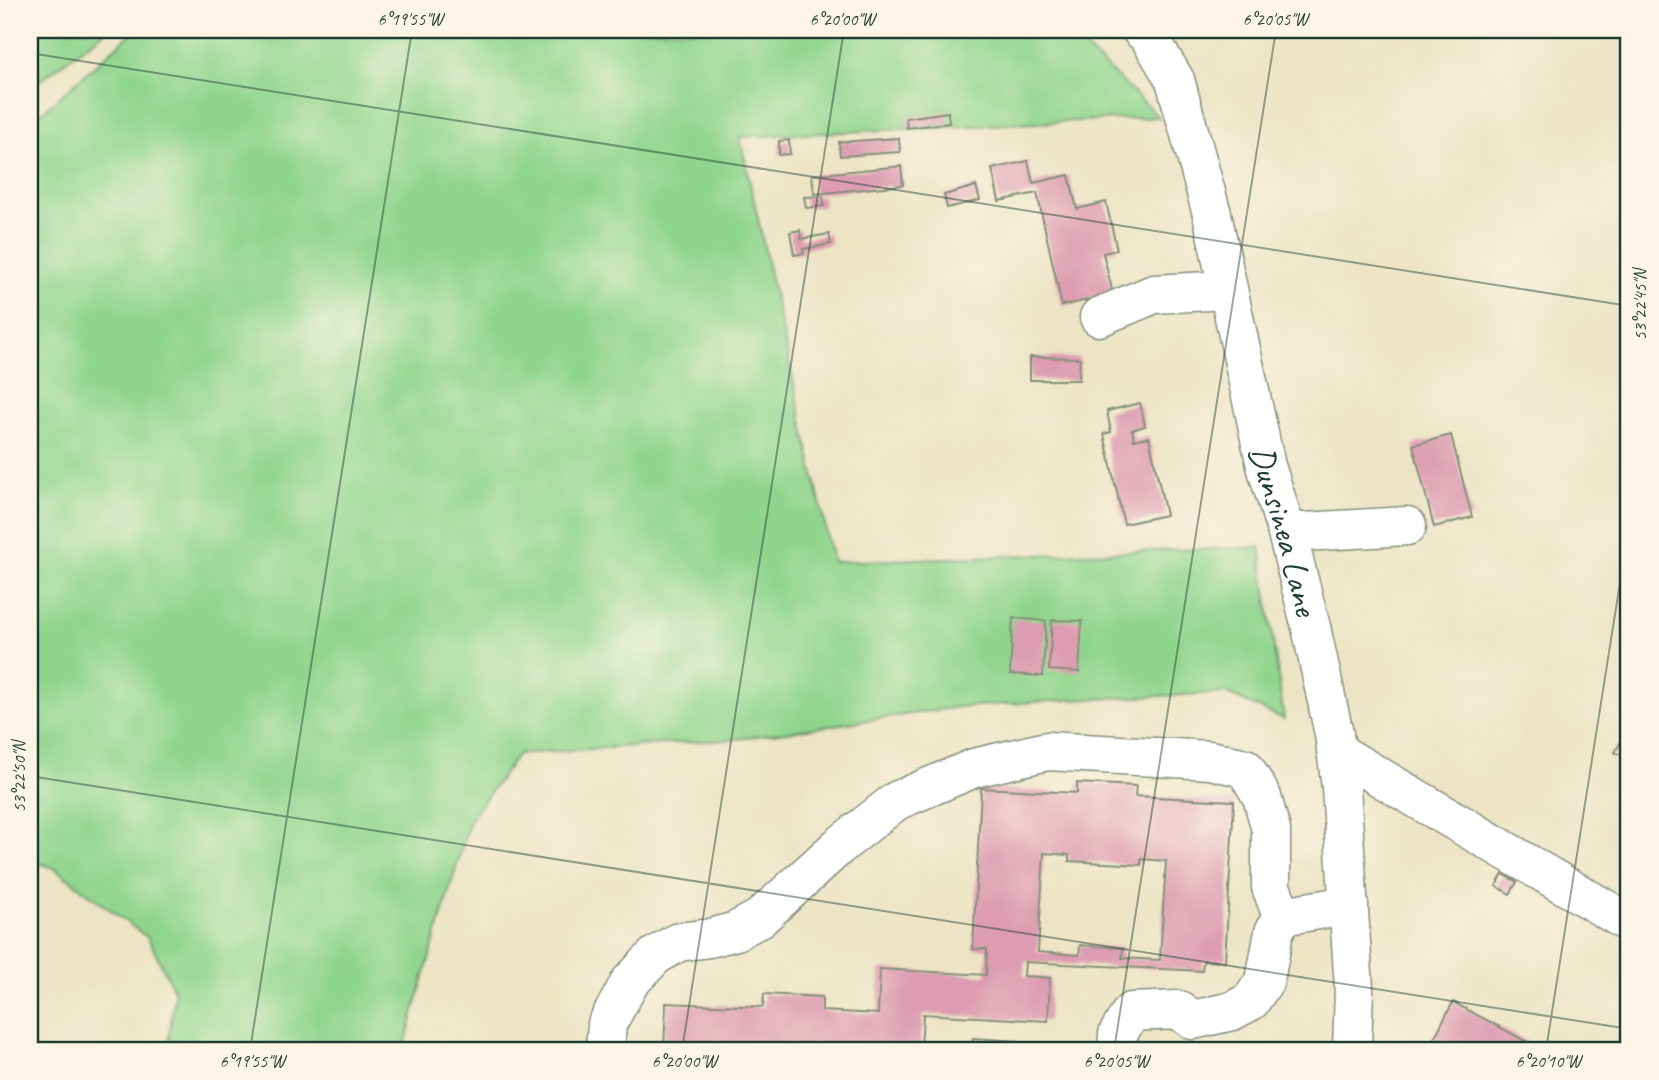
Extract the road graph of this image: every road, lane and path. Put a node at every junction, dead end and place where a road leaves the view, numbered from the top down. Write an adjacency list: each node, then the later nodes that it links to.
1 (1141, 30): 2 (street, Dunsinea Lane)
2 (1227, 290): 3 (street); 5 (street, Dunsinea Lane)
3 (1099, 317)
4 (1407, 526): 5 (street)
5 (1287, 533): 6 (street, Dunsinea Lane)
6 (1337, 752): 7 (street, Dunsinea Lane); 9 (street)
7 (1349, 905): 8 (street); 13 (street, Dunsinea Lane)
8 (1282, 916): 10 (street); 11 (street)
9 (1629, 923)
10 (1192, 1035): 12 (street)
11 (605, 1050)
12 (1117, 1050)
13 (1352, 1050)

